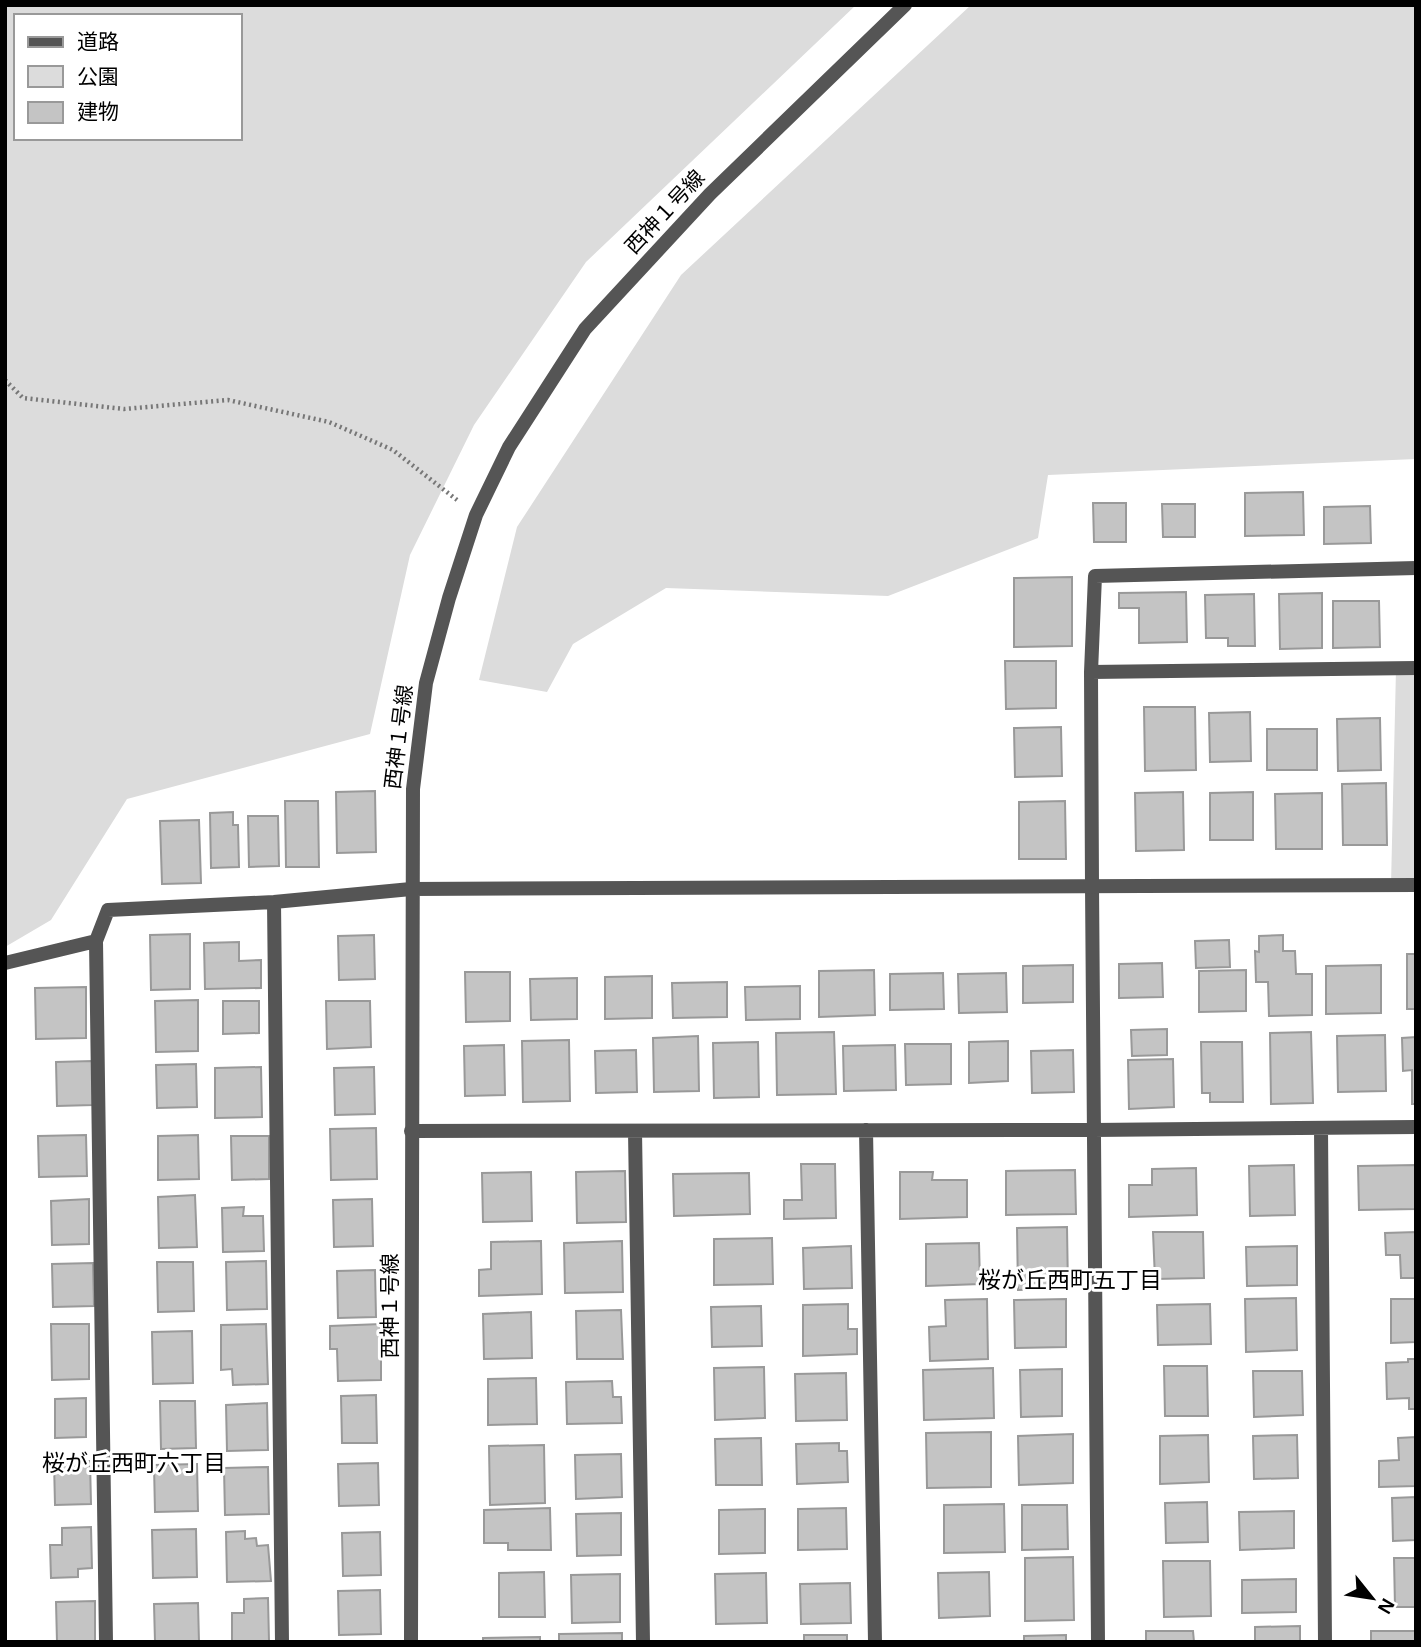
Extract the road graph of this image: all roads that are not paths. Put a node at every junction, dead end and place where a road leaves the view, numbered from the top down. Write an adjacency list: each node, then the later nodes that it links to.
1 (905, 5): 7 (street, 西神１号線)
2 (1416, 568): 4 (street)
3 (1416, 668): 4 (street)
4 (1091, 672): 6 (street)
5 (1416, 885): 6 (street)
6 (1092, 886): 7 (street); 14 (street)
7 (411, 889): 8 (street); 15 (street, 西神１号線)
8 (274, 902): 9 (street); 18 (street)
9 (96, 941): 10 (street); 17 (street)
10 (5, 963)
11 (1416, 1126): 12 (street)
12 (1321, 1128): 14 (street); 23 (street)
13 (866, 1130): 14 (street); 16 (street); 21 (street)
14 (1093, 1130): 22 (street)
15 (411, 1131): 16 (street); 19 (street, 西神１号線)
16 (635, 1131): 20 (street)
17 (106, 1642)
18 (282, 1642)
19 (411, 1642)
20 (643, 1642)
21 (875, 1642)
22 (1098, 1642)
23 (1325, 1642)

